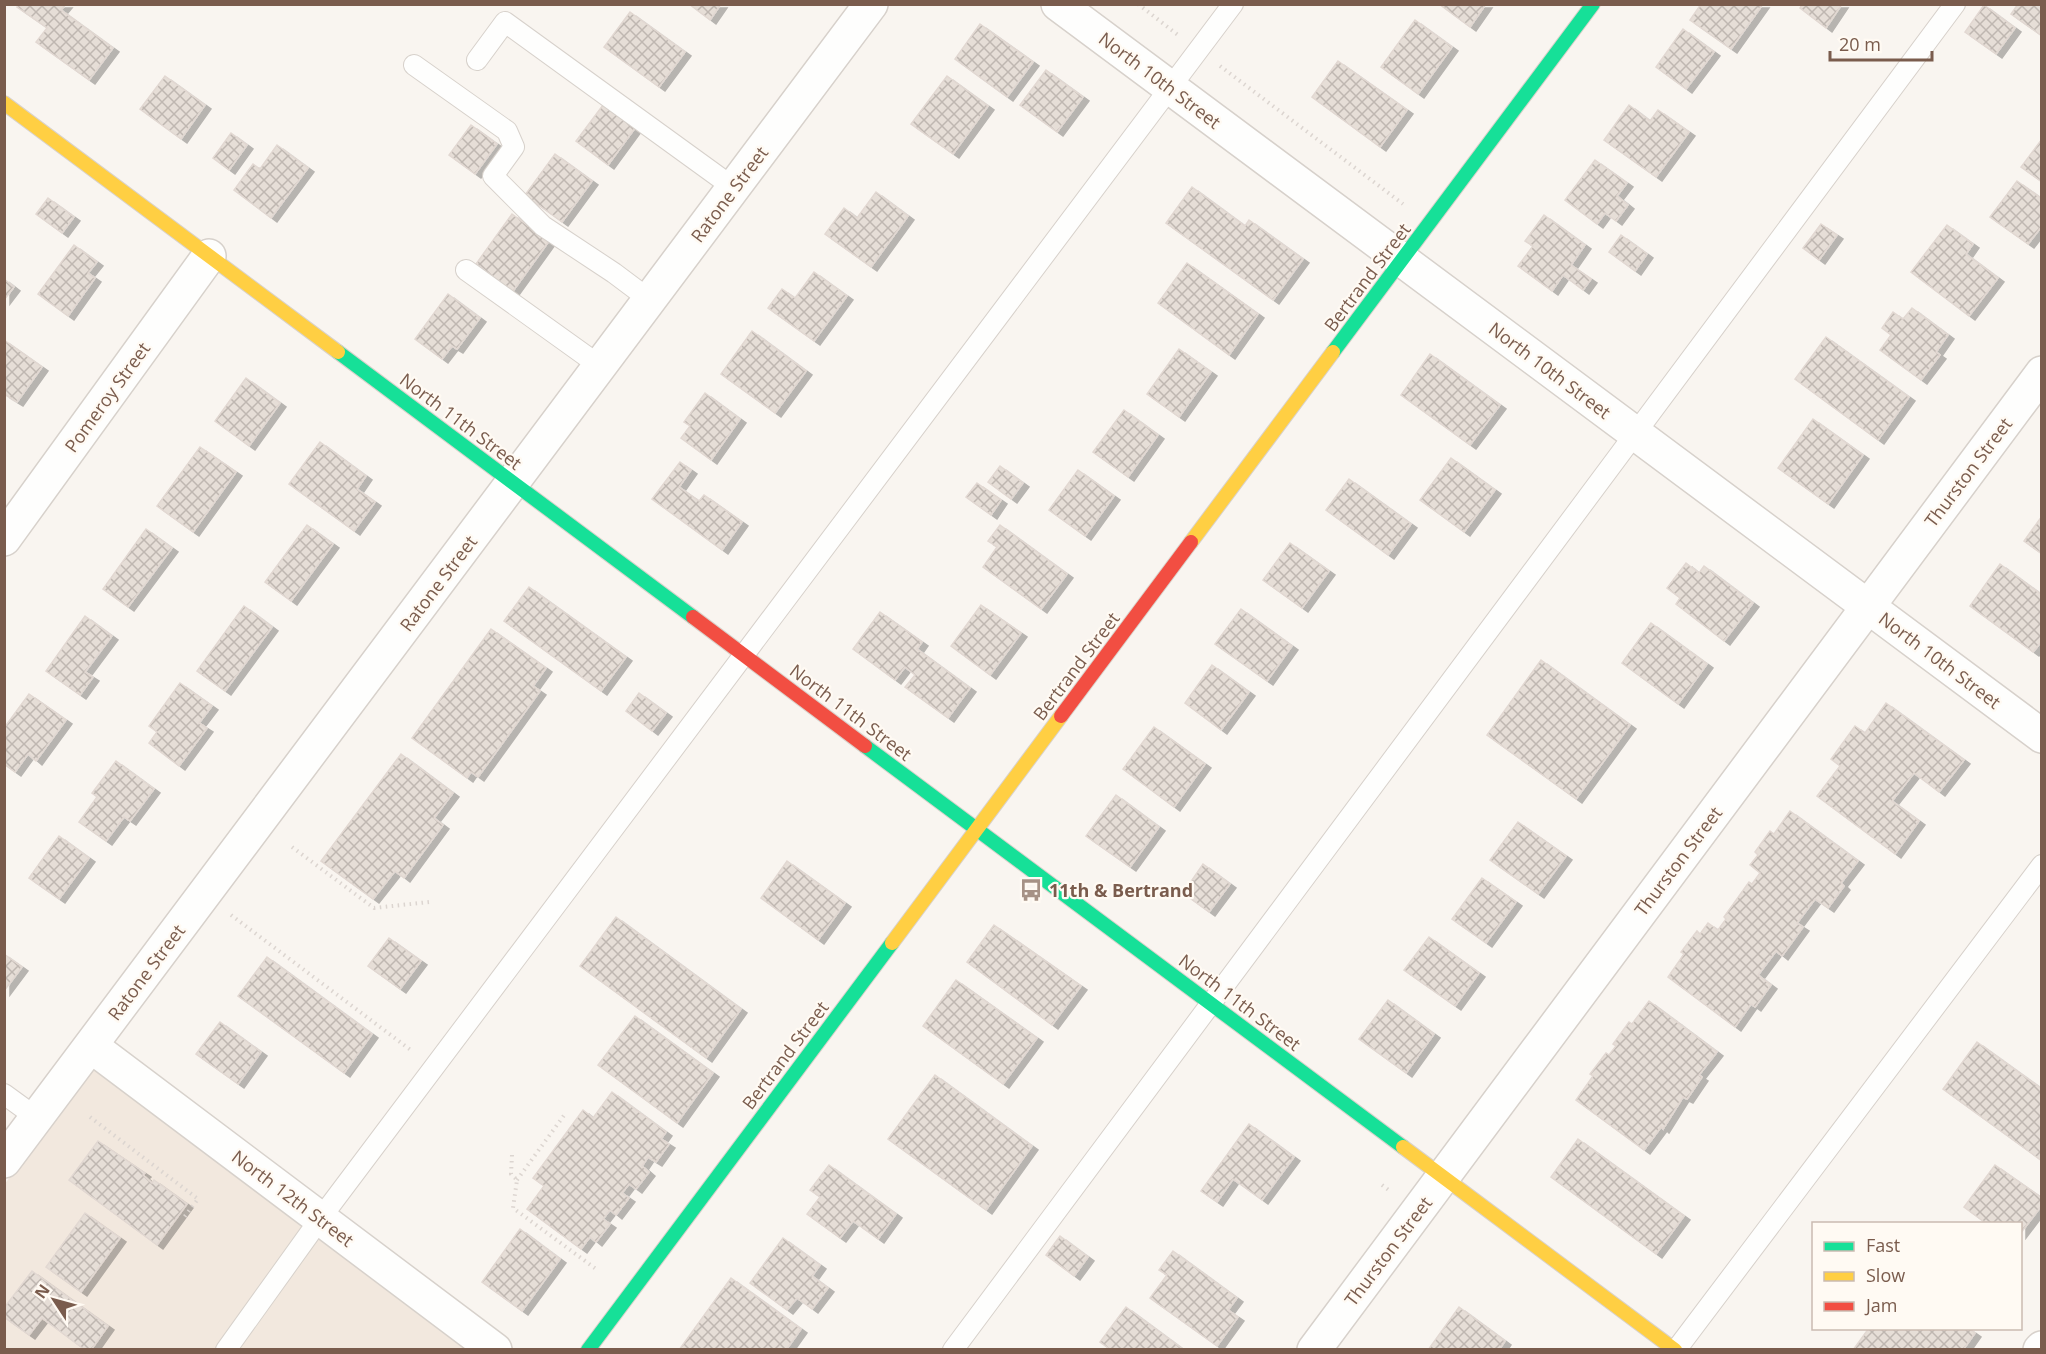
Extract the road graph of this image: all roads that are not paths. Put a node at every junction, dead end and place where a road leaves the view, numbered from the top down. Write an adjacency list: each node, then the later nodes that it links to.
1 (871, 4): 10 (street, Ratone Street)
2 (1058, 4): 8 (street, North 10th Street)
3 (1233, 4): 8 (lane)
4 (1593, 4): 12 (street, Bertrand Street)
5 (1955, 4): 17 (lane)
6 (477, 60): 10 (lane)
7 (414, 65): 14 (lane)
8 (1171, 88): 12 (street, North 10th Street); 21 (lane)
9 (4, 103): 11 (street, North 11th Street)
10 (734, 188): 14 (street, Ratone Street)
11 (209, 256): 18 (street, North 11th Street); 19 (street, Pomeroy Street)
12 (1401, 260): 17 (street, North 10th Street); 23 (street, Bertrand Street)
13 (466, 270): 15 (lane)
14 (650, 300): 15 (street, Ratone Street)
15 (600, 366): 18 (street, Ratone Street)
16 (2042, 373): 20 (street, Thurston Street)
17 (1636, 435): 20 (street, North 10th Street); 25 (lane)
18 (513, 483): 21 (street, North 11th Street); 26 (street, Ratone Street)
19 (4, 539)
20 (1868, 606): 22 (street, North 10th Street); 30 (street, Thurston Street)
21 (745, 655): 23 (street, North 11th Street); 31 (lane)
22 (2042, 736)
23 (977, 829): 25 (street, North 11th Street); 34 (street, Bertrand Street)
24 (2042, 865): 37 (lane)
25 (1212, 1004): 30 (street, North 11th Street); 35 (lane)
26 (91, 1046): 28 (street, Ratone Street); 31 (street, North 12th Street)
27 (4, 1094): 28 (lane)
28 (37, 1118): 29 (street, Ratone Street)
29 (4, 1161)
30 (1443, 1177): 36 (street, Thurston Street); 37 (street, North 11th Street)
31 (320, 1219): 32 (lane); 33 (street, North 12th Street)
32 (226, 1350)
33 (495, 1350)
34 (588, 1350)
35 (952, 1350)
36 (1314, 1350)
37 (1676, 1350)

